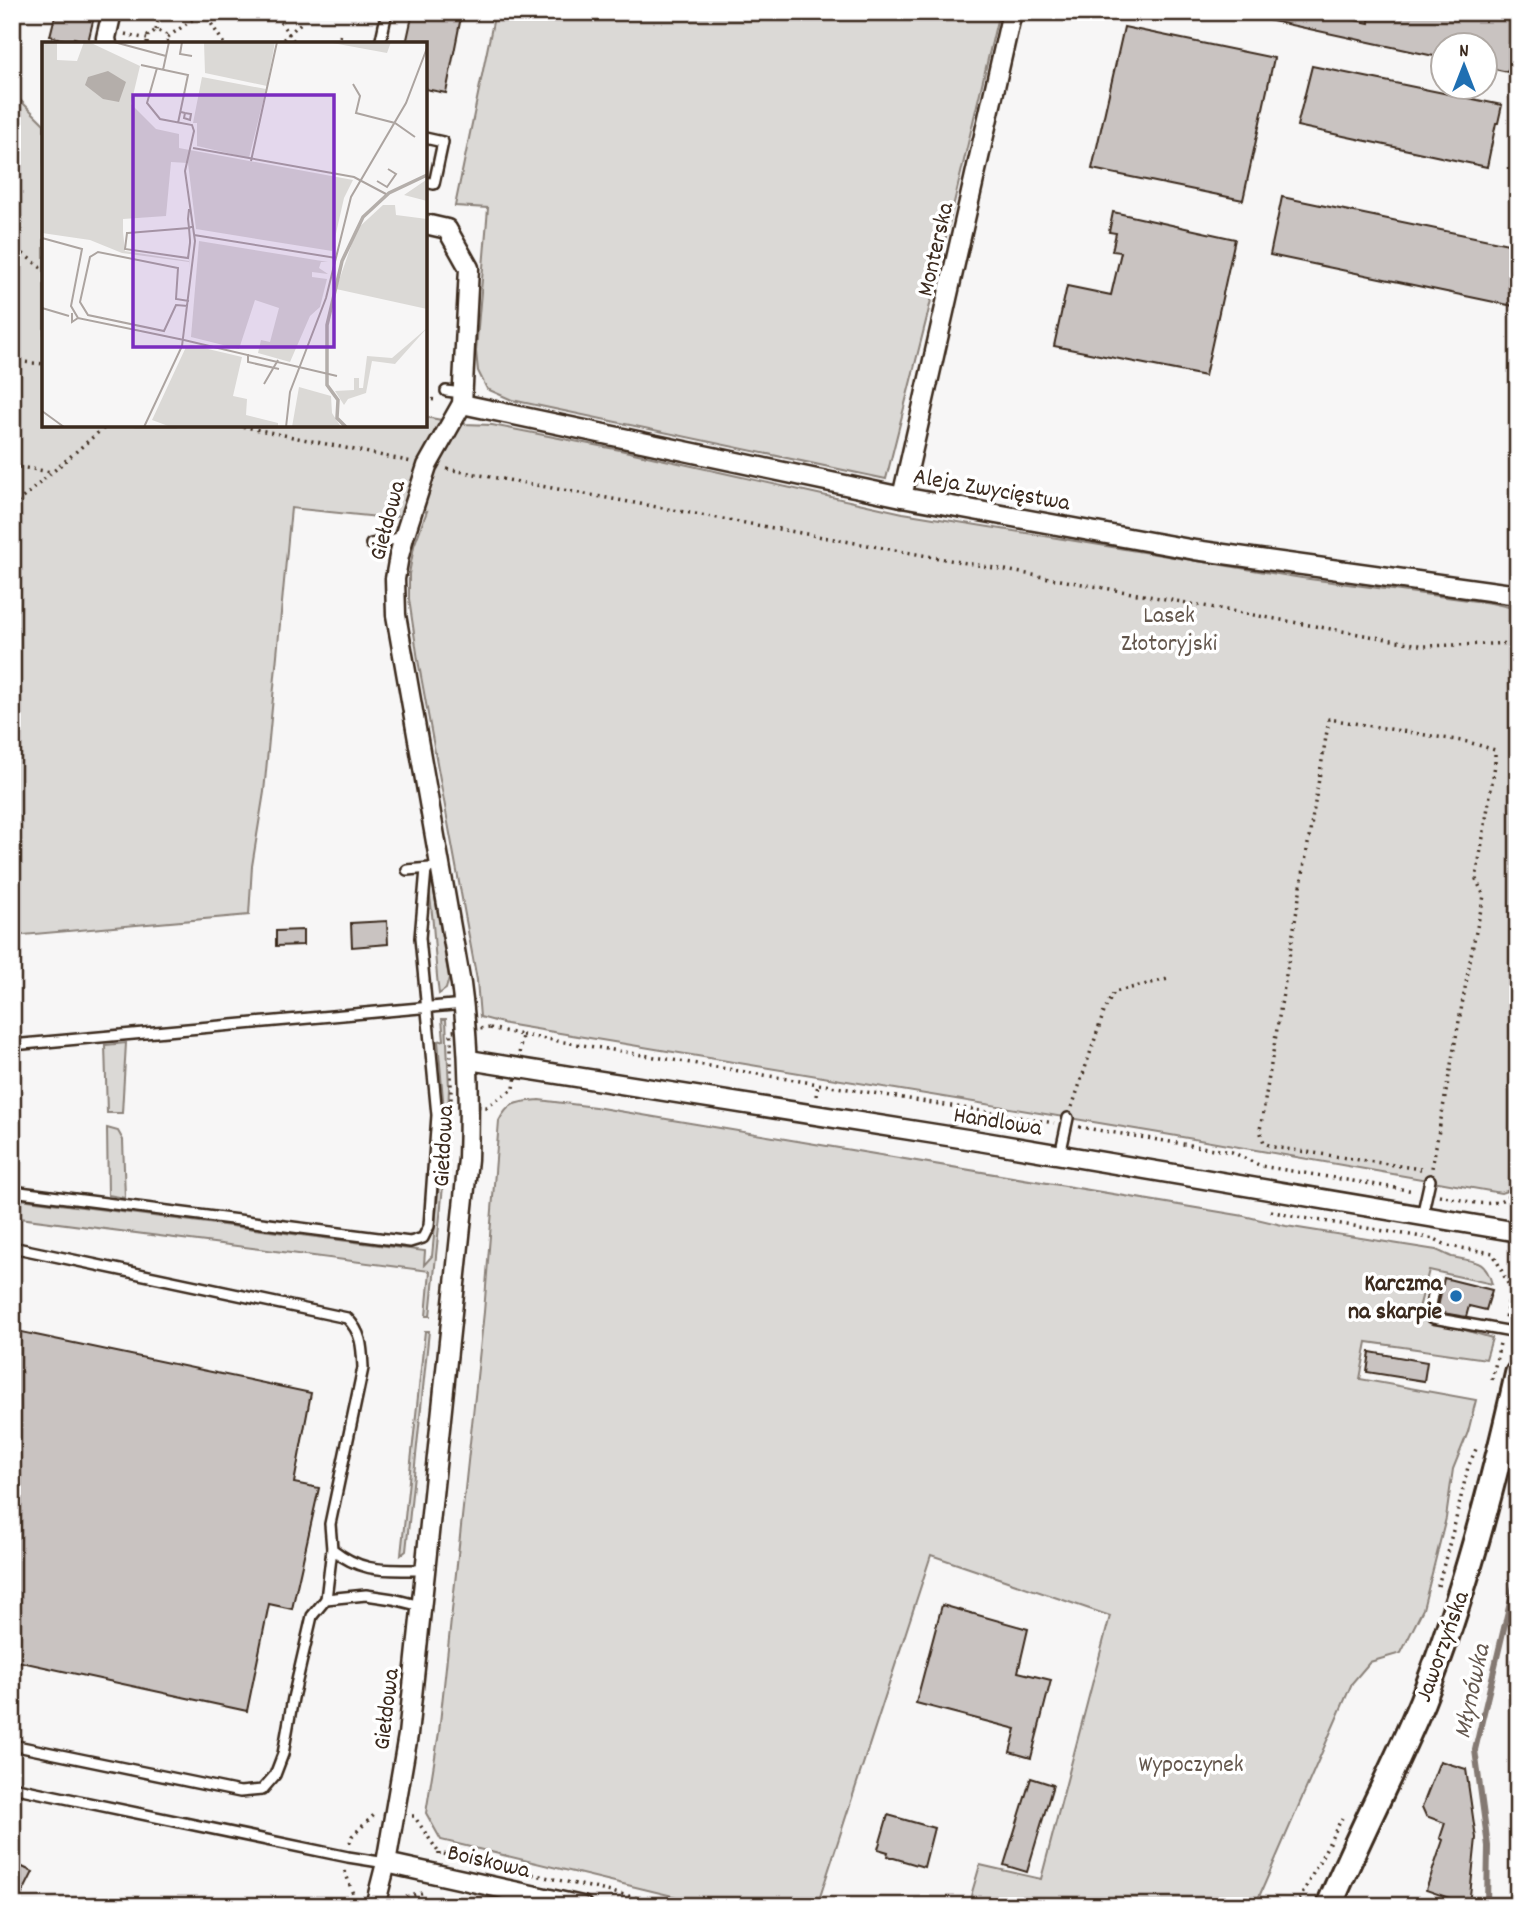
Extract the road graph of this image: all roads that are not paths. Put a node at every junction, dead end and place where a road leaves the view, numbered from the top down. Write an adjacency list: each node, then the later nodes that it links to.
1 (112, 12): 4 (street)
2 (387, 12): 5 (lane)
3 (1012, 12): 10 (street, Monterska)
4 (107, 42)
5 (380, 42)
6 (427, 138): 7 (lane)
7 (427, 182)
8 (427, 224): 9 (street)
9 (457, 396): 10 (street, Aleja Zwycięstwa); 11 (street, Giełdowa)
10 (902, 497): 13 (street, Aleja Zwycięstwa)
11 (404, 537): 12 (lane); 14 (street, Giełdowa)
12 (371, 544)
13 (1518, 595)
14 (433, 868): 15 (lane); 16 (street, Giełdowa); 17 (lane)
15 (407, 870)
16 (464, 1004): 17 (lane); 19 (street, Giełdowa)
17 (427, 1007): 18 (lane); 23 (lane)
18 (12, 1045)
19 (469, 1060): 21 (street, Handlowa); 31 (street, Giełdowa)
20 (1067, 1122): 21 (lane)
21 (1060, 1155): 24 (street, Handlowa)
22 (1431, 1176): 24 (lane)
23 (12, 1191)
24 (1422, 1216): 25 (street, Handlowa)
25 (1518, 1232)
26 (12, 1247): 30 (lane)
27 (1433, 1295): 28 (lane)
28 (1518, 1333)
29 (1518, 1374): 39 (street, Jaworzyńska)
30 (332, 1549): 31 (lane); 32 (lane)
31 (425, 1570): 33 (street, Giełdowa)
32 (326, 1599): 33 (lane); 34 (lane)
33 (421, 1606): 36 (street, Giełdowa)
34 (12, 1745)
35 (12, 1787): 36 (lane)
36 (386, 1863): 37 (street, Giełdowa); 38 (street, Boiskowa)
37 (375, 1906)
38 (582, 1906)
39 (1329, 1906)

